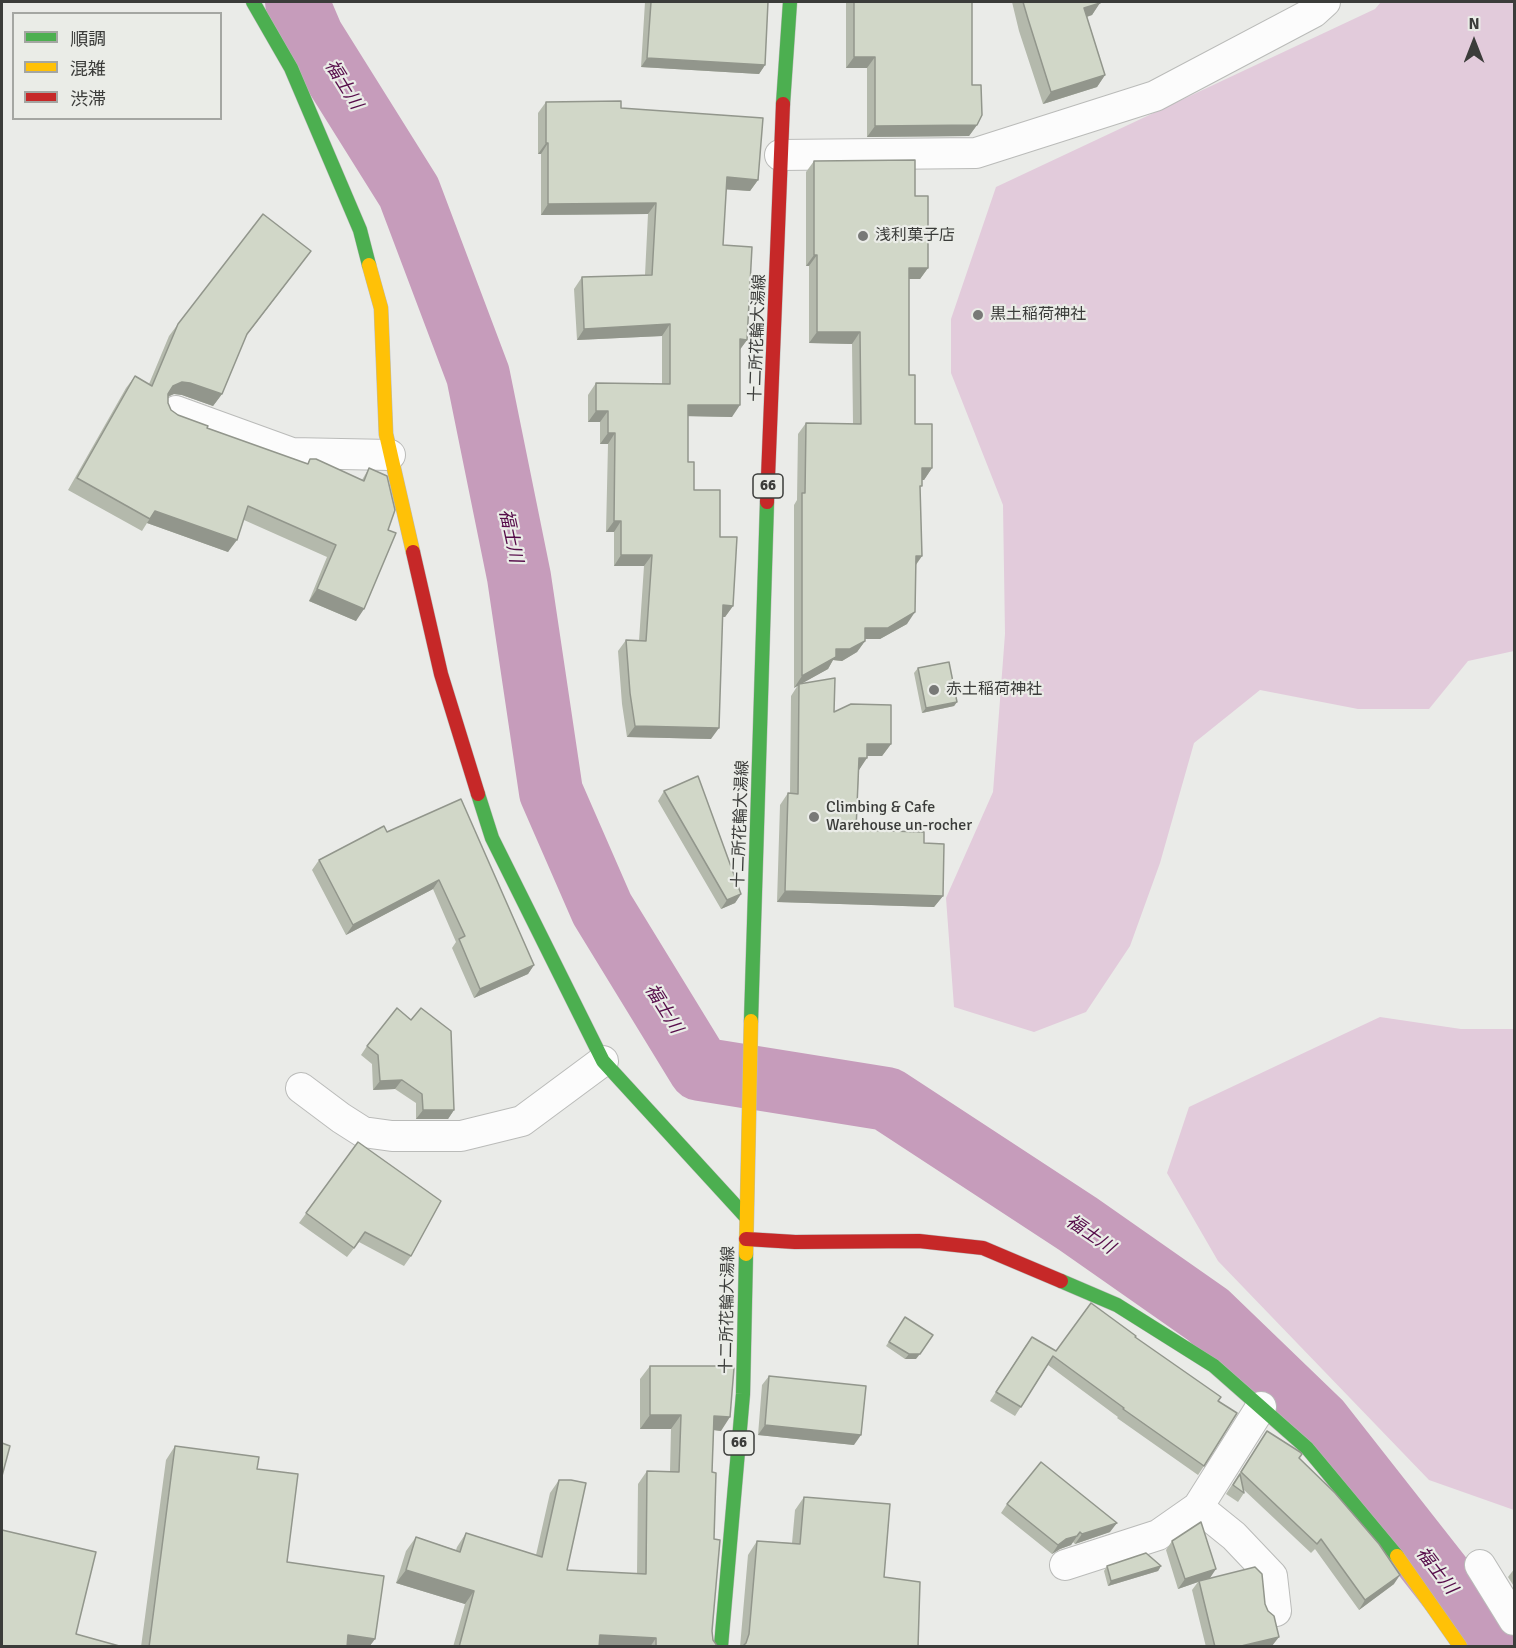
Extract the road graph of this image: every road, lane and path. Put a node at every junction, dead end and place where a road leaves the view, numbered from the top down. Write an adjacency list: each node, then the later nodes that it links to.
1 (253, 2): 6 (street)
2 (790, 2): 4 (street, 十二所花輪大湯線 / 66)
3 (1325, 2): 4 (street)
4 (780, 155): 9 (street, 十二所花輪大湯線 / 66)
5 (176, 411): 6 (street)
6 (390, 455): 7 (street)
7 (603, 1061): 8 (street); 9 (street)
8 (301, 1088)
9 (746, 1217): 10 (street, 十二所花輪大湯線 / 66)
10 (746, 1239): 11 (street); 17 (street, 十二所花輪大湯線 / 66)
11 (1261, 1407): 12 (street); 18 (street)
12 (1198, 1507): 13 (street); 15 (street)
13 (1065, 1565)
14 (1480, 1565): 16 (street)
15 (1276, 1611)
16 (1515, 1620)
17 (721, 1647)
18 (1460, 1647)

